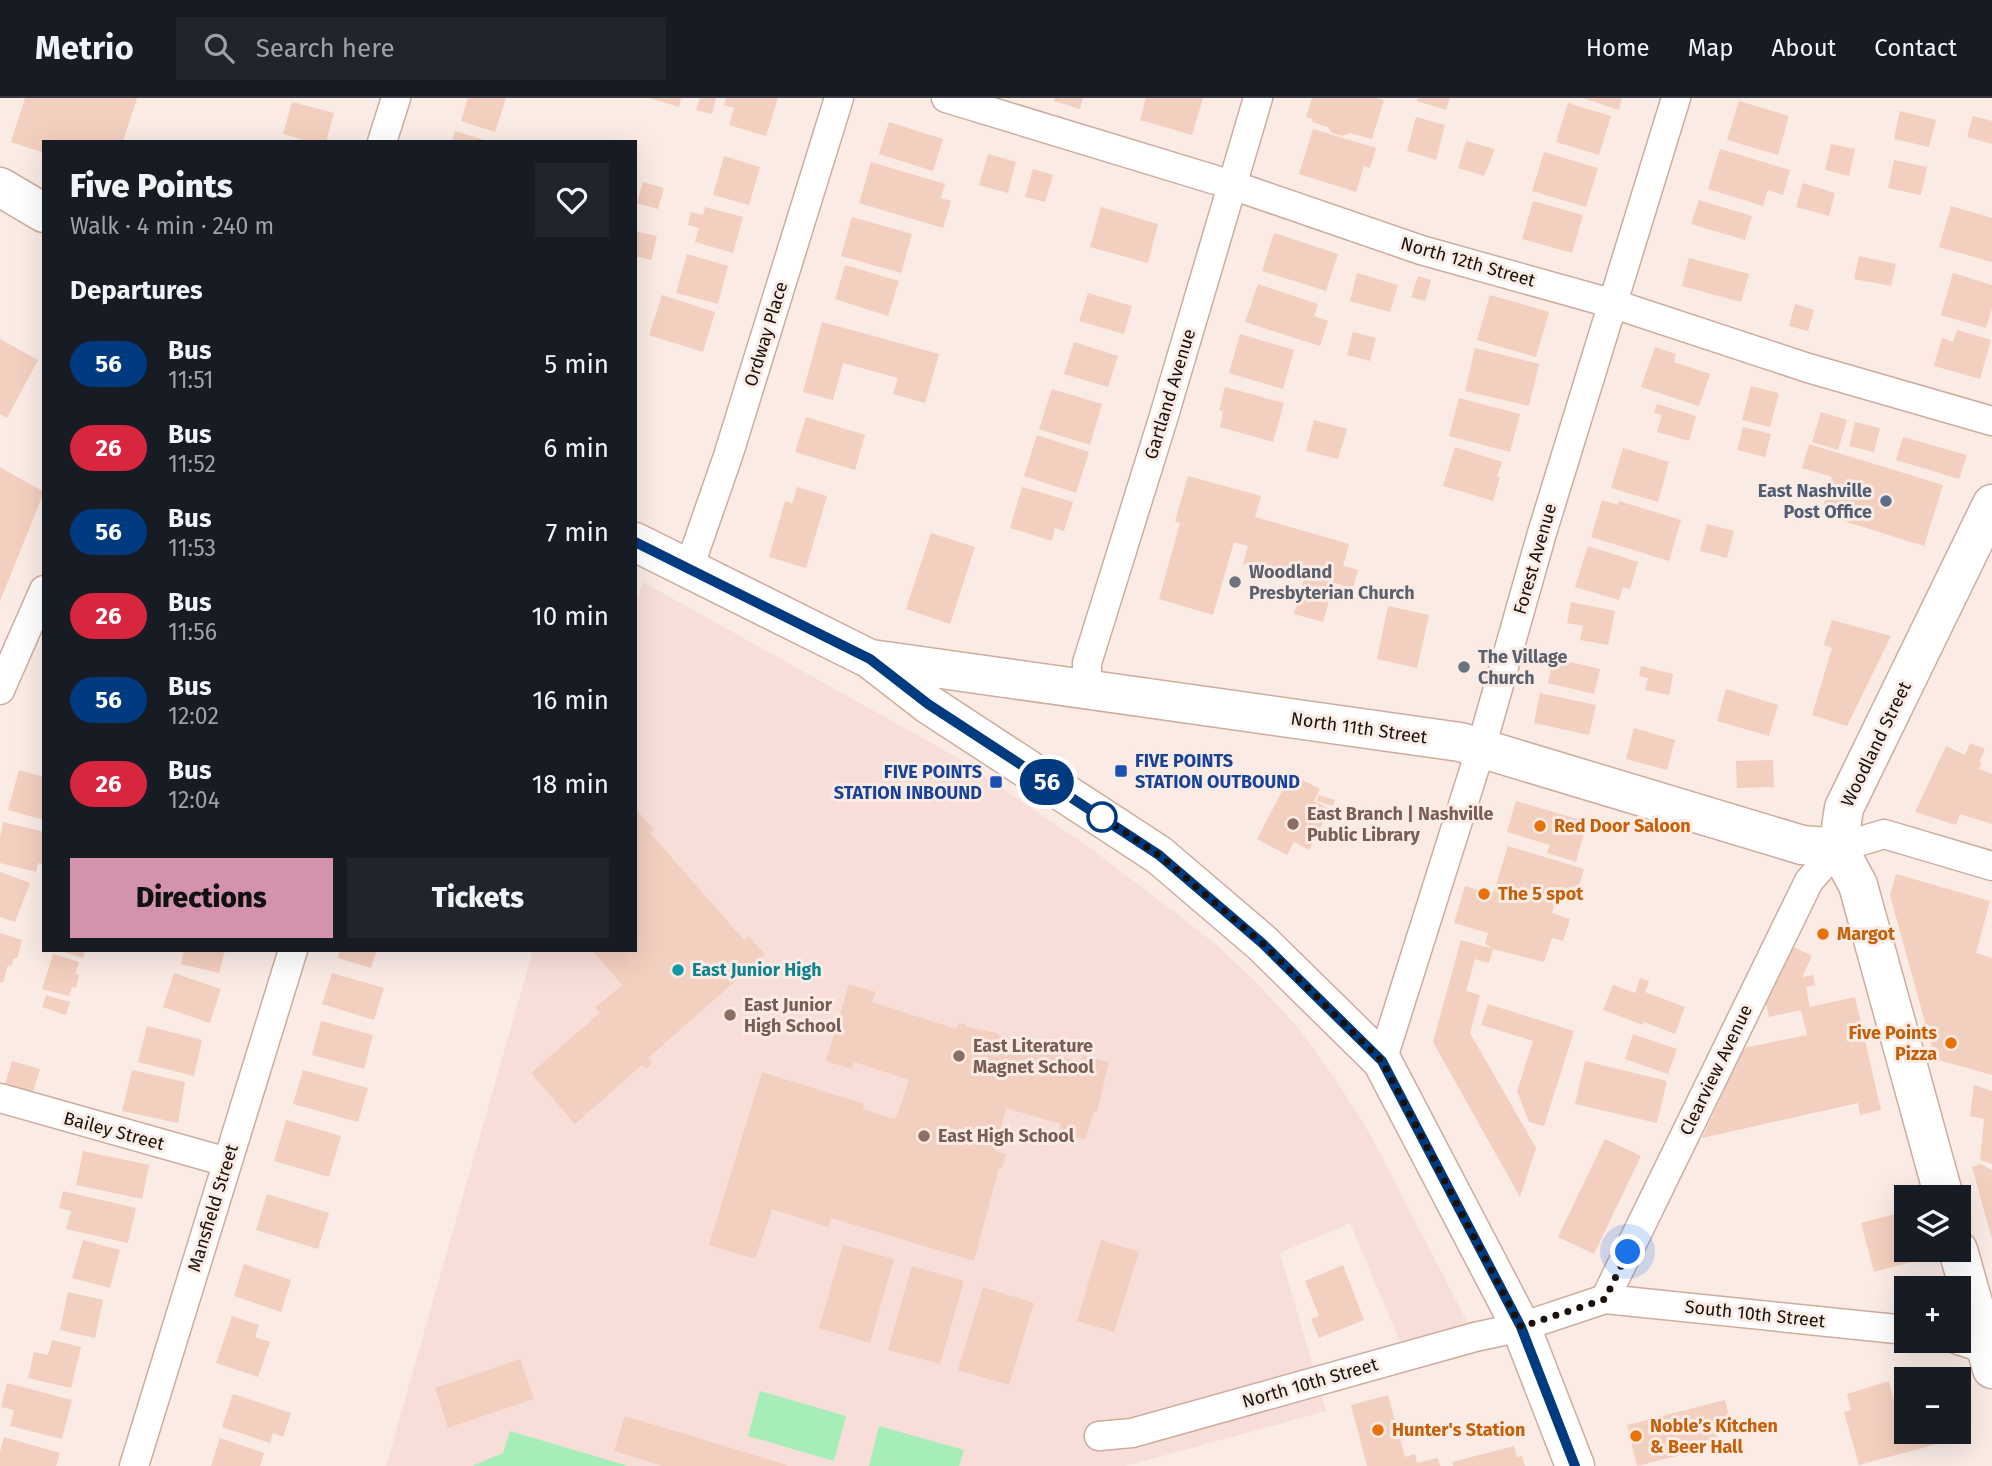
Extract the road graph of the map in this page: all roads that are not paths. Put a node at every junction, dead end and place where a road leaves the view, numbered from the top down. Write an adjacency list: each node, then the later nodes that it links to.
1 (396, 98): 6 (street)
2 (839, 98): 14 (street, Ordway Place)
3 (946, 98): 7 (street, North 12th Street)
4 (1258, 98): 7 (street, Gartland Avenue)
5 (1676, 98): 10 (street, Forest Avenue)
6 (383, 140)
7 (1232, 185): 10 (street, North 12th Street); 18 (street, Gartland Avenue)
8 (0, 187): 9 (street)
9 (42, 212)
10 (1614, 304): 11 (street, North 12th Street); 19 (street, Forest Avenue)
11 (1992, 421)
12 (1992, 504): 20 (street, Woodland Street)
13 (637, 543): 14 (street)
14 (689, 568): 16 (street)
15 (42, 595): 17 (street)
16 (870, 659): 18 (street, North 11th Street); 23 (street)
17 (0, 690)
18 (1087, 691): 19 (street, North 11th Street)
19 (1481, 748): 20 (street, North 11th Street); 23 (street, Forest Avenue)
20 (1838, 848): 21 (street); 26 (street); 28 (street, Clearview Avenue)
21 (1992, 866)
22 (292, 952): 25 (street, Mansfield Street)
23 (1382, 1061): 29 (street)
24 (0, 1098): 25 (street, Bailey Street)
25 (228, 1162): 33 (street, Mansfield Street)
26 (1941, 1185)
27 (1961, 1262): 31 (street)
28 (1605, 1299): 29 (street, North 10th Street); 30 (street, South 10th Street)
29 (1521, 1327): 32 (street, North 10th Street); 34 (street)
30 (1894, 1329)
31 (1982, 1352)
32 (1099, 1436)
33 (134, 1466)
34 (1575, 1466)

